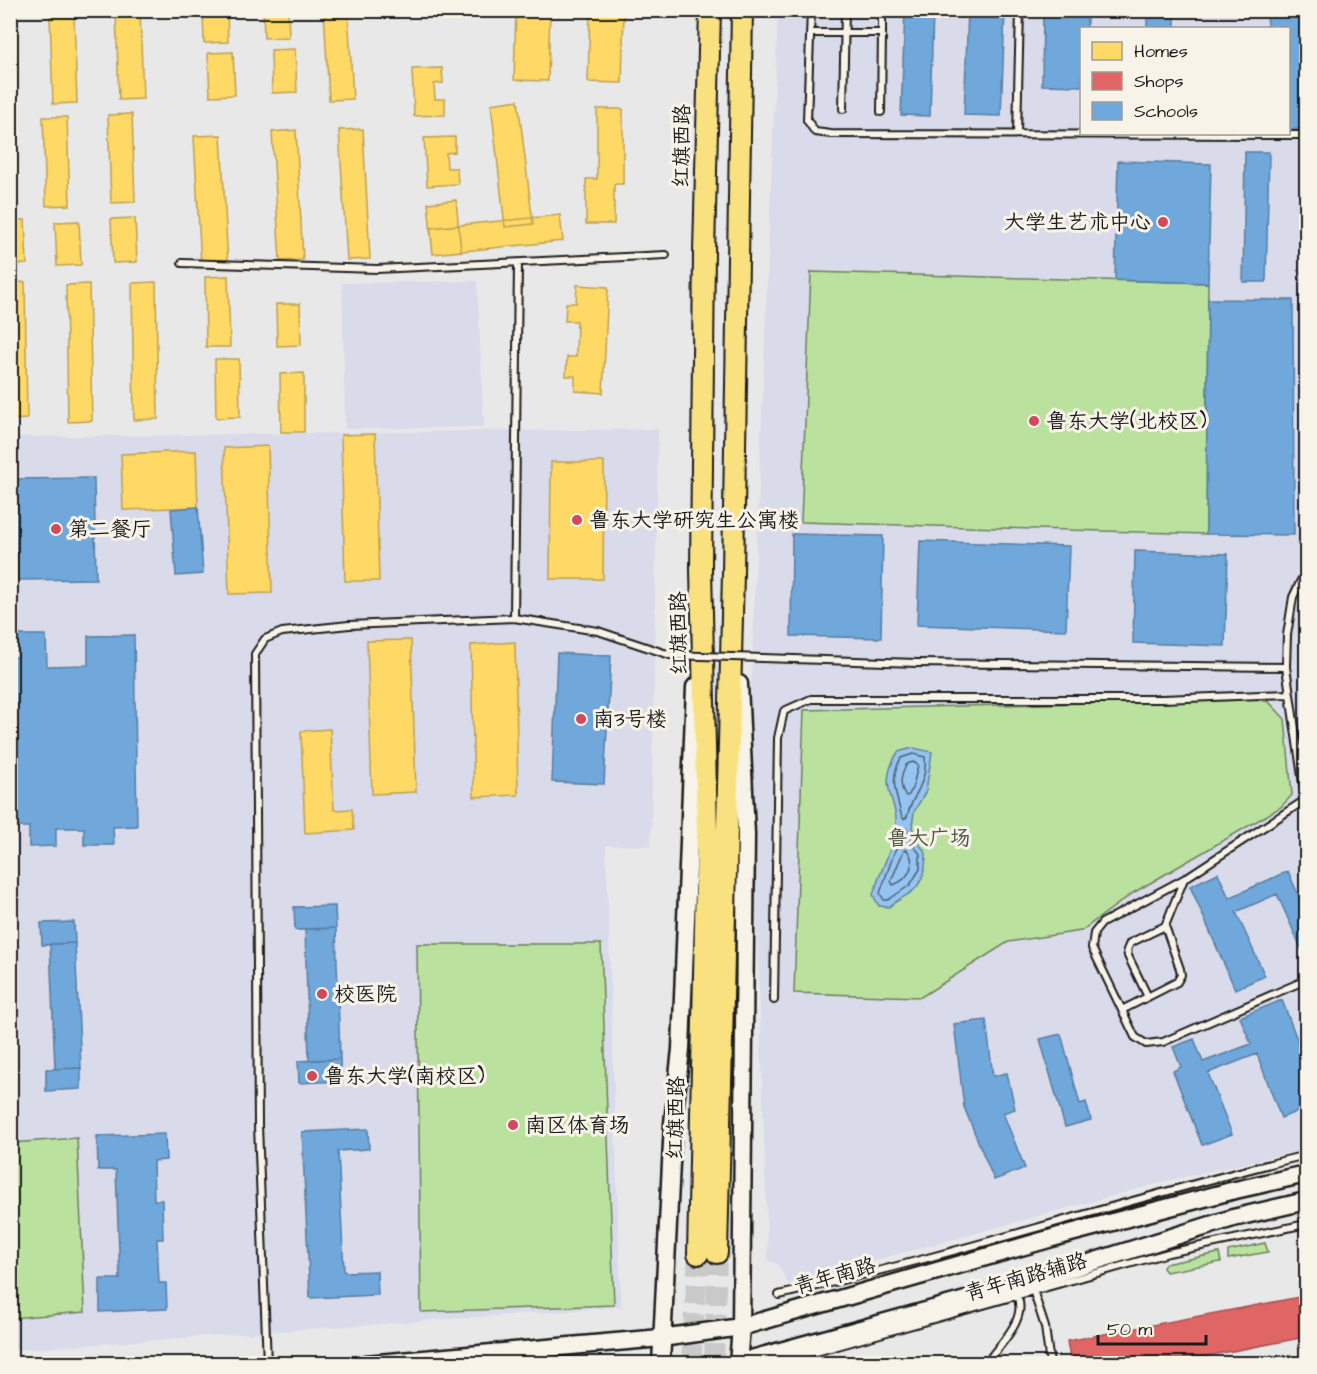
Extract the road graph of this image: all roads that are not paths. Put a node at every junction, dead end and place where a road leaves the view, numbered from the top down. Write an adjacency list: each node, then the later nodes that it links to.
1 (710, 10): 19 (main road, 红旗西路)
2 (742, 10): 21 (main road, 红旗西路)
3 (812, 10): 7 (lane)
4 (845, 10): 8 (lane)
5 (882, 10): 9 (lane)
6 (1020, 10): 12 (lane)
7 (811, 33): 8 (lane); 12 (lane)
8 (845, 33): 9 (lane); 10 (lane)
9 (882, 33): 11 (lane)
10 (843, 109)
11 (881, 112)
12 (1017, 134): 13 (lane)
13 (1080, 134)
14 (1290, 135): 15 (lane)
15 (1306, 135)
16 (666, 255): 18 (lane)
17 (182, 263): 18 (lane)
18 (518, 263): 22 (lane)
19 (702, 569): 38 (main road, 红旗西路); 43 (main road)
20 (1306, 570): 23 (lane)
21 (733, 573): 37 (main road, 红旗西路); 42 (main road)
22 (514, 618): 23 (lane, bridge); 45 (lane)
23 (1286, 667): 24 (lane)
24 (1288, 694): 25 (lane); 31 (lane)
25 (1305, 791): 26 (lane)
26 (1306, 802): 27 (lane)
27 (1184, 879): 28 (lane); 32 (lane)
28 (1165, 926): 30 (lane); 30 (lane)
29 (1306, 980): 32 (lane)
30 (1148, 997): 32 (lane)
31 (774, 1000)
32 (1122, 1010)
33 (1306, 1155): 41 (lane)
34 (1306, 1174): 42 (main road, 青年南路)
35 (1306, 1201): 39 (main road)
36 (1306, 1224): 39 (lane, 青年南路辅路)
37 (717, 1253)
38 (698, 1254)
39 (1032, 1286): 40 (main road); 49 (lane)
40 (1013, 1292): 44 (main road); 48 (lane)
41 (779, 1295)
42 (741, 1327): 43 (main road, 青年南路); 44 (main road)
43 (661, 1338): 46 (main road, 青年南路); 47 (main road)
44 (741, 1362)
45 (267, 1364)
46 (366, 1364)
47 (661, 1364)
48 (989, 1364)
49 (1050, 1364)

